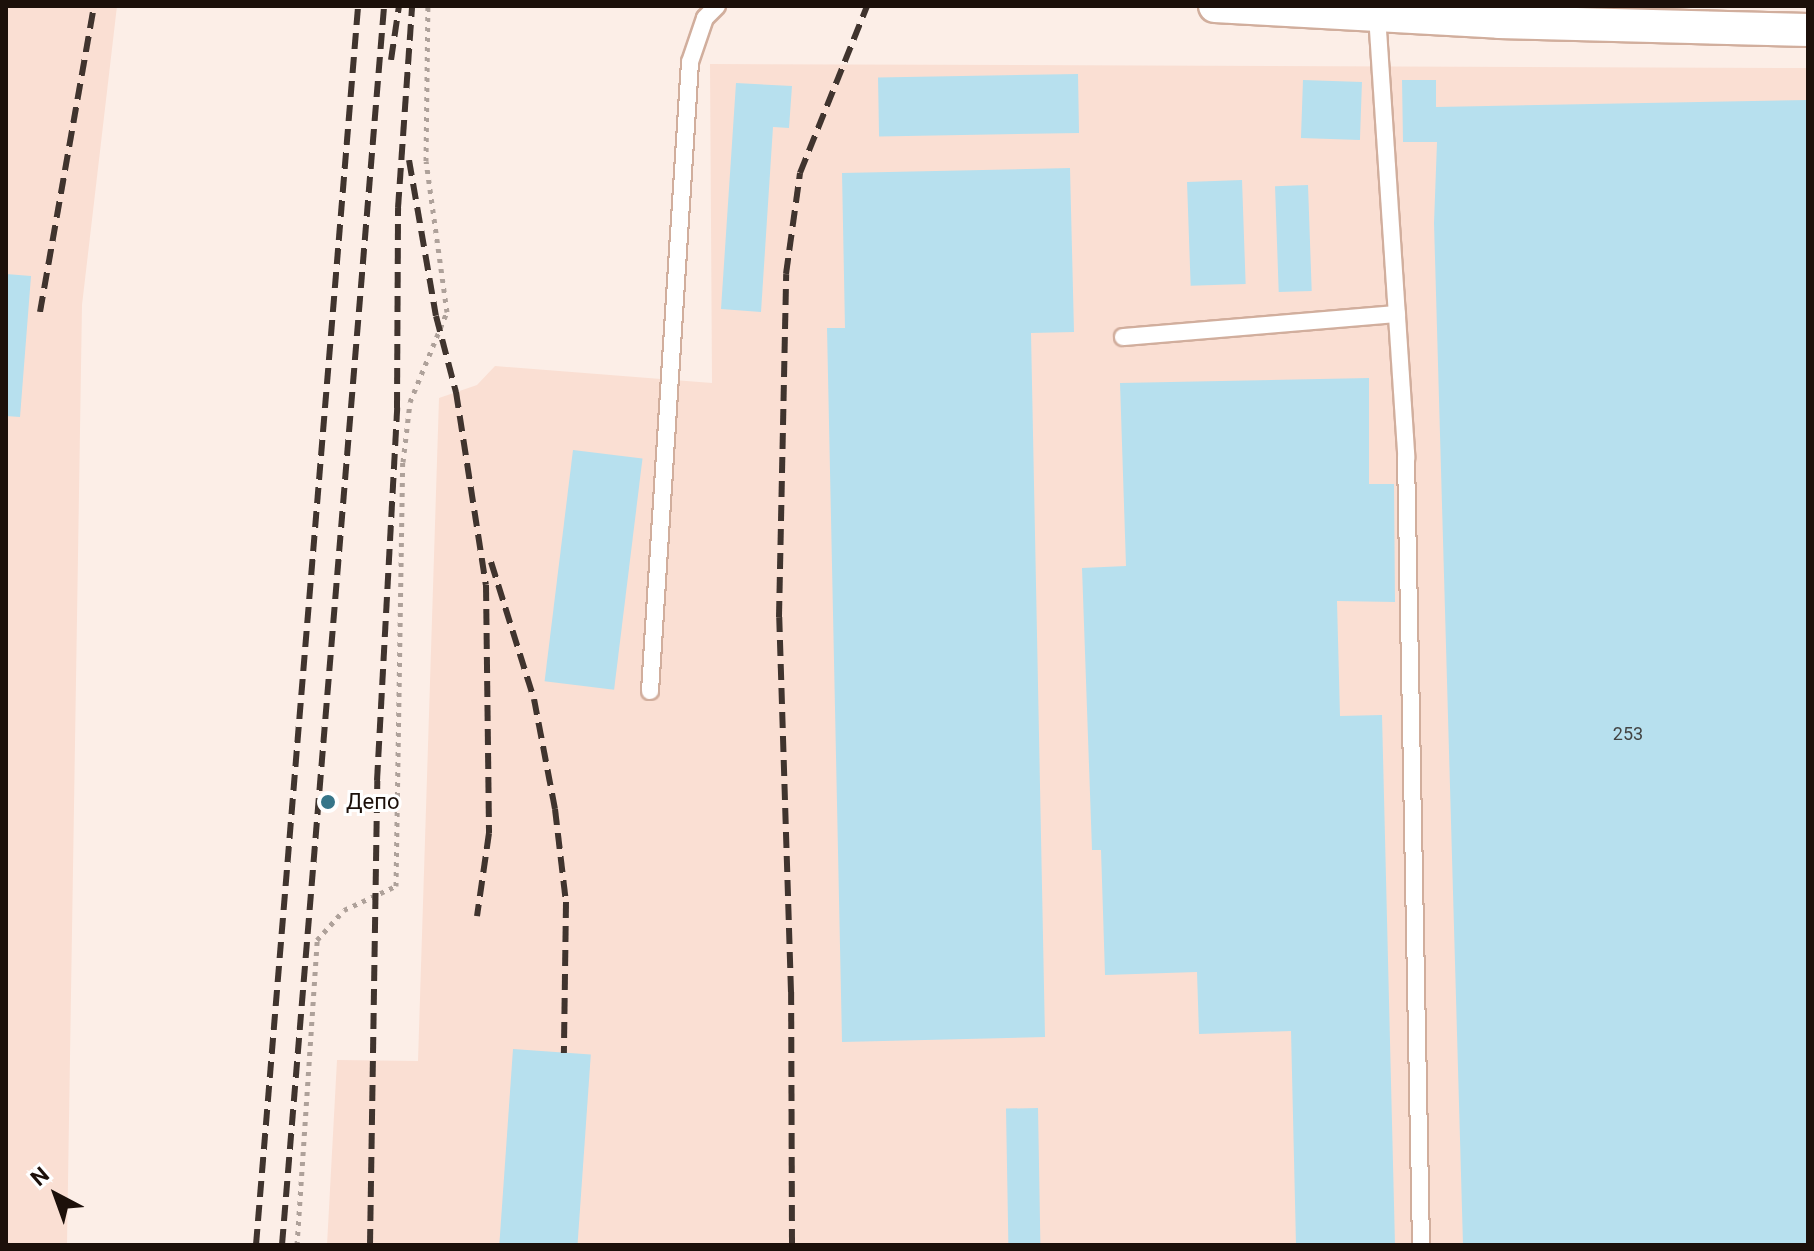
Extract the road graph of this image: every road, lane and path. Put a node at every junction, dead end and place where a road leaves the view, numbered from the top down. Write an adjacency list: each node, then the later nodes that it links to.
1 (428, 6): 9 (path)
2 (717, 6): 8 (lane)
3 (1215, 6): 4 (street)
4 (1377, 15): 5 (street); 6 (lane)
5 (1808, 30)
6 (1397, 314): 7 (lane); 10 (lane)
7 (1123, 337)
8 (650, 691)
9 (297, 1245)
10 (1421, 1245)

